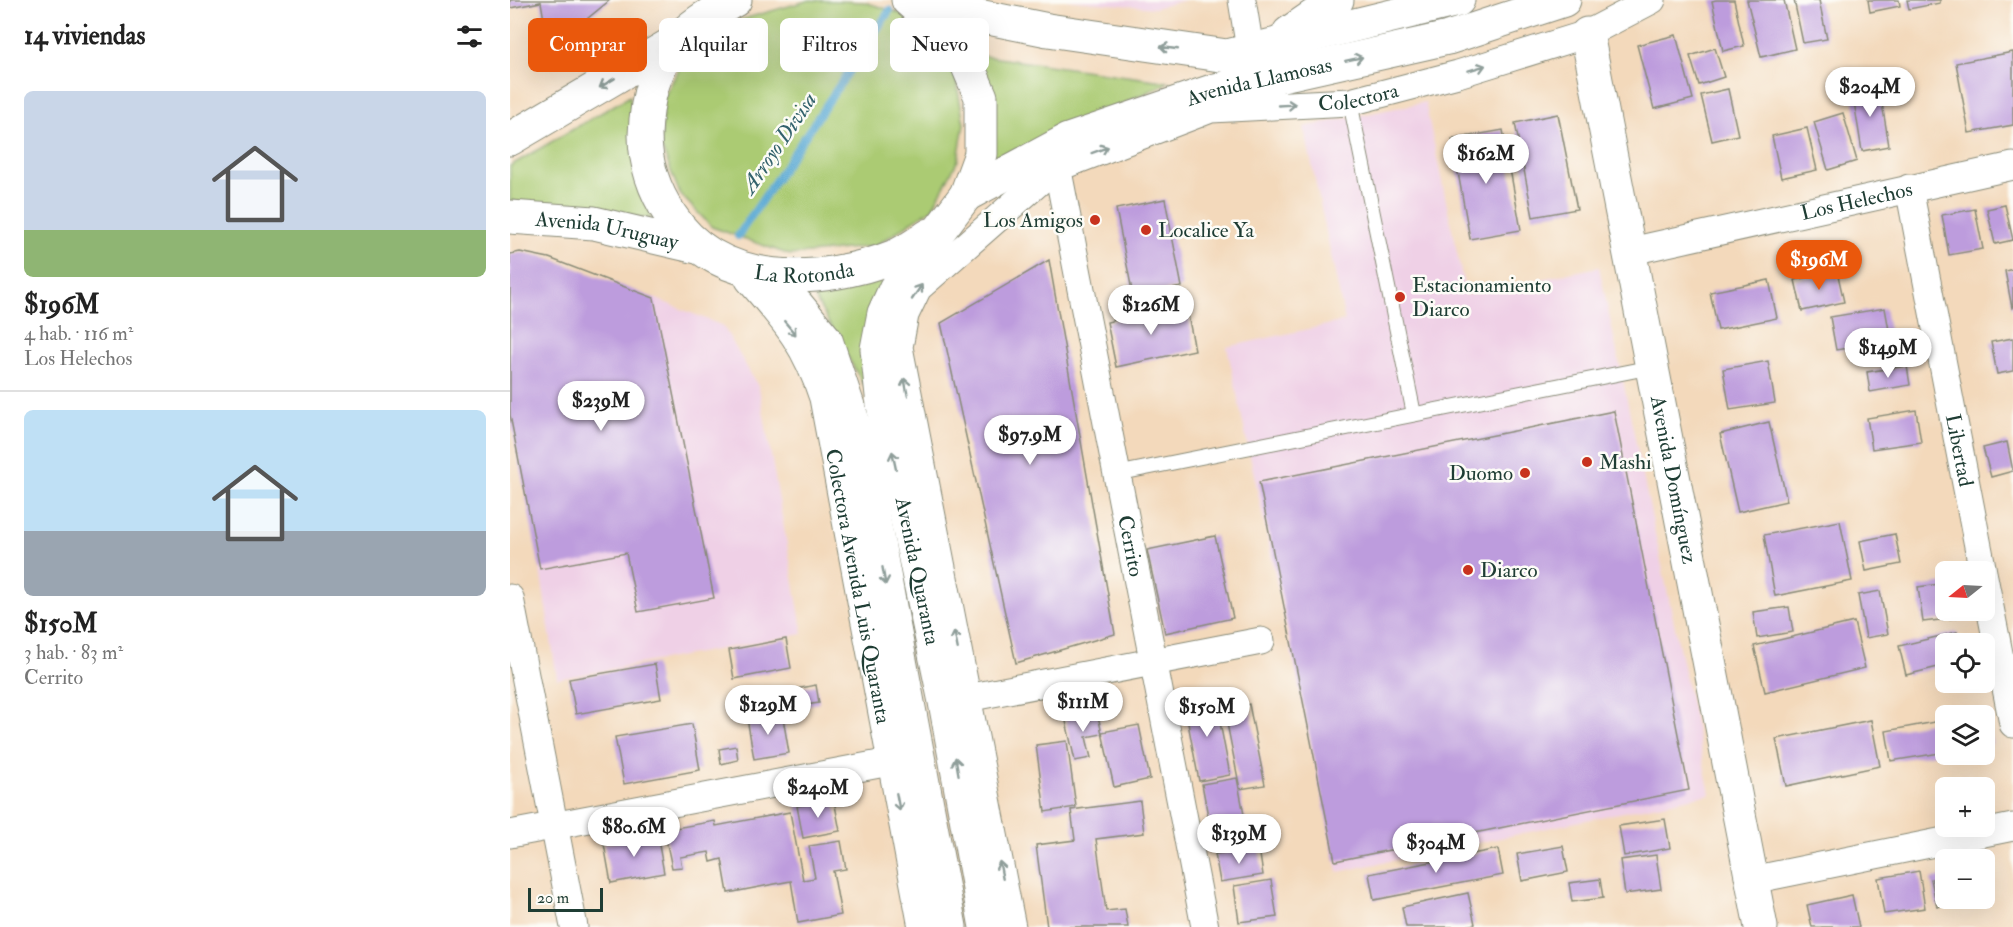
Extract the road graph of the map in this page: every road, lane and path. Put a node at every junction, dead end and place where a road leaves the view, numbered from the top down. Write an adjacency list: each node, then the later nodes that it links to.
1 (735, 0): 8 (main road, La Rotonda)
2 (1242, 0): 11 (street)
3 (1336, 0): 11 (main road)
4 (1458, 0): 11 (main road, Avenida Llamosas)
5 (1564, 0): 18 (main road, Avenida Llamosas, one-way to 5)
6 (1652, 0): 9 (street, Colectora)
7 (911, 2): 11 (main road, Avenida Llamosas, one-way to 7); 18 (main road)
8 (701, 18)
9 (1587, 34): 13 (street, Colectora, one-way to 9); 21 (main road, Avenida Domínguez)
10 (659, 44): 14 (main road, one-way to 14)
11 (1262, 47)
12 (659, 70): 20 (main road, La Rotonda)
13 (1350, 102): 15 (street, Colectora, one-way to 13); 24 (lane)
14 (510, 139)
15 (1057, 166): 18 (street, Colectora); 25 (street, Cerrito); 32 (street, Colectora, one-way to 15)
16 (2013, 166): 17 (street, Los Helechos)
17 (1909, 188): 21 (street, Los Helechos); 27 (street, Libertad)
18 (952, 214): 22 (main road, La Rotonda); 32 (main road, Avenida Quaranta, one-way to 18)
19 (510, 217): 20 (main road, Avenida Uruguay)
20 (701, 248): 22 (main road, La Rotonda)
21 (1631, 252): 23 (main road, Avenida Domínguez)
22 (743, 269): 26 (main road, Avenida Quaranta, one-way to 26)
23 (1653, 367): 24 (lane); 38 (main road, Avenida Domínguez)
24 (1414, 414): 25 (lane)
25 (1116, 474): 31 (street, Cerrito)
26 (864, 538): 34 (street, Colectora Avenida Luis Quaranta); 41 (main road, Avenida Quaranta, one-way to 41)
27 (1981, 561)
28 (510, 598): 35 (street)
29 (1993, 621): 33 (street)
30 (1261, 641): 31 (street)
31 (1153, 662): 32 (street); 44 (street, Cerrito)
32 (956, 700): 42 (main road, Avenida Quaranta, one-way to 32); 43 (street, one-way to 32)
33 (2013, 724)
34 (890, 762): 35 (street); 40 (street, Colectora Avenida Luis Quaranta, one-way to 40)
35 (554, 825): 37 (street); 39 (street)
36 (2013, 827): 38 (street)
37 (510, 834)
38 (1752, 880): 45 (main road, Avenida Domínguez)
39 (574, 927)
40 (922, 927)
41 (950, 927)
42 (986, 927)
43 (1012, 927)
44 (1205, 927)
45 (1761, 927)

